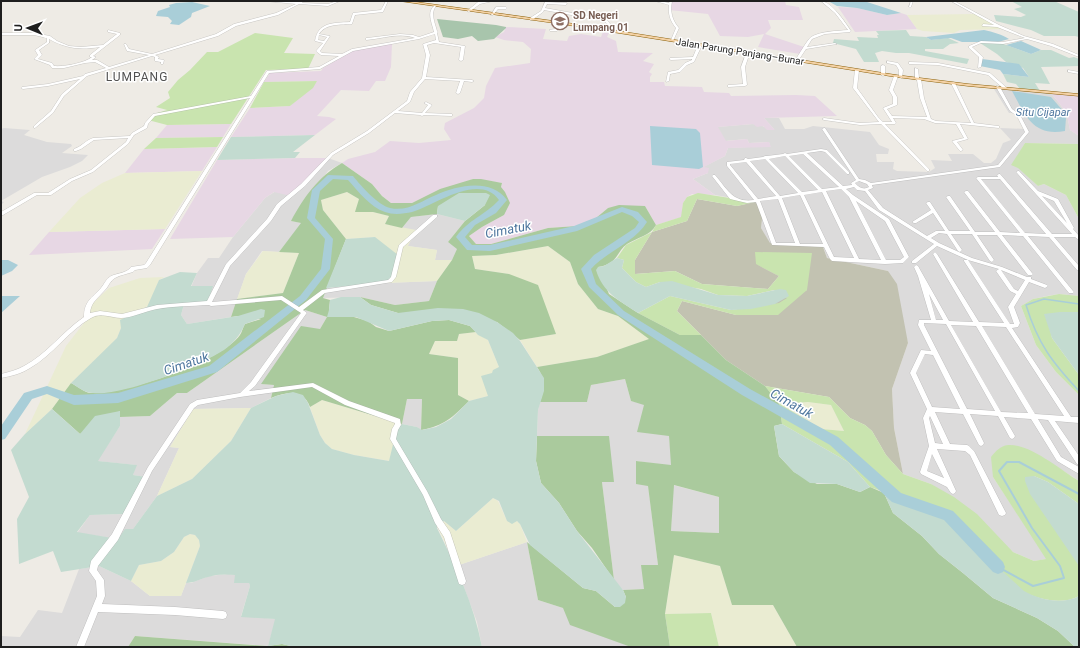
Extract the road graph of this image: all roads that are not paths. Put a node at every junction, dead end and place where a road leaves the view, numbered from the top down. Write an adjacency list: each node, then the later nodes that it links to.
1 (266, 1): 10 (street)
2 (339, 1): 10 (street)
3 (386, 1): 29 (street)
4 (402, 1): 14 (main road, Jalan Parung Panjang–Bunar)
5 (492, 1): 11 (street)
6 (656, 1): 12 (street)
7 (822, 1): 41 (street)
8 (912, 1): 15 (street)
9 (952, 1): 23 (street)
10 (301, 2): 43 (street)
11 (479, 2): 18 (street)
12 (670, 2): 34 (street)
13 (566, 4): 17 (street)
14 (435, 6): 18 (main road, Jalan Parung Panjang–Bunar); 27 (street)
15 (910, 7)
16 (506, 8): 19 (street)
17 (544, 9): 20 (street); 26 (street)
18 (468, 11): 19 (main road, Jalan Parung Panjang–Bunar)
19 (492, 14): 20 (main road, Jalan Parung Panjang–Bunar)
20 (531, 19): 21 (main road, Jalan Parung Panjang–Bunar)
21 (564, 23): 24 (street); 26 (main road, Jalan Parung Panjang–Bunar)
22 (983, 25): 23 (street)
23 (998, 26): 32 (street)
24 (550, 30)
25 (109, 31): 40 (street)
26 (608, 31): 34 (main road, Jalan Parung Panjang–Bunar)
27 (437, 32): 31 (street); 36 (street)
28 (1, 34): 30 (street)
29 (317, 34): 35 (street); 35 (street)
30 (49, 37): 40 (street); 52 (street)
31 (419, 38): 33 (street); 44 (street)
32 (1027, 39): 46 (street); 57 (street)
33 (367, 40)
34 (672, 40): 39 (main road, Jalan Parung Panjang–Bunar)
35 (325, 42): 44 (street)
36 (435, 42): 49 (street); 67 (street)
37 (835, 44): 41 (street)
38 (125, 45): 43 (street)
39 (700, 45): 42 (main road, Jalan Parung Panjang–Bunar); 47 (street)
40 (104, 46): 45 (street)
41 (804, 48): 50 (street)
42 (748, 52): 50 (main road, Jalan Parung Panjang–Bunar); 73 (street)
43 (153, 55): 54 (street); 58 (street)
44 (344, 55): 79 (street)
45 (91, 56): 51 (street); 52 (street)
46 (1079, 56)
47 (694, 58): 48 (street); 71 (street)
48 (671, 59)
49 (461, 60)
50 (797, 60): 60 (main road, Jalan Parung Panjang–Bunar)
51 (90, 61): 52 (street); 58 (street)
52 (80, 62)
53 (888, 62): 66 (street)
54 (162, 63)
55 (910, 63): 76 (street)
56 (883, 66): 63 (street)
57 (979, 67)
58 (109, 68): 65 (street)
59 (916, 69): 68 (street)
60 (857, 70): 63 (main road, Jalan Parung Panjang–Bunar); 88 (street)
61 (1069, 71): 62 (street)
62 (1079, 74)
63 (883, 75): 64 (main road, Jalan Parung Panjang–Bunar)
64 (896, 76): 66 (main road, Jalan Parung Panjang–Bunar); 84 (street)
65 (83, 77): 75 (street); 91 (street)
66 (901, 77): 68 (main road, Jalan Parung Panjang–Bunar)
67 (424, 78): 69 (street); 81 (street)
68 (918, 79): 72 (main road, Jalan Parung Panjang–Bunar); 86 (street)
69 (462, 80): 70 (street); 77 (street)
70 (472, 81)
71 (667, 81)
72 (953, 83): 74 (main road, Jalan Parung Panjang–Bunar); 89 (street)
73 (729, 86)
74 (998, 87): 76 (main road, Jalan Parung Panjang–Bunar); 105 (street)
75 (23, 88)
76 (1004, 88): 78 (main road, Jalan Parung Panjang–Bunar)
77 (458, 93)
78 (1079, 95)
79 (251, 97): 93 (street); 147 (street)
80 (426, 103): 83 (street)
81 (396, 112): 83 (street); 145 (street)
82 (451, 114): 83 (street)
83 (422, 115)
84 (892, 117): 86 (street); 88 (street)
85 (824, 119): 88 (street)
86 (929, 119): 87 (street)
87 (957, 123): 89 (street); 95 (street)
88 (884, 124): 100 (street)
89 (973, 124): 90 (street)
90 (998, 126)
91 (35, 127)
92 (824, 129): 104 (street)
93 (131, 137): 94 (street); 119 (street)
94 (75, 150)
95 (961, 150)
96 (804, 152): 97 (street); 102 (street); 107 (street)
97 (786, 154): 98 (street); 109 (street)
98 (765, 156): 99 (street); 112 (street)
99 (746, 159): 114 (street); 116 (street)
100 (928, 170)
101 (1018, 172): 110 (street)
102 (848, 173)
103 (714, 176): 116 (street)
104 (858, 180): 105 (street); 106 (street)
105 (870, 184): 108 (street)
106 (854, 186): 107 (street); 108 (street)
107 (842, 188): 109 (street); 113 (street)
108 (866, 190): 128 (street)
109 (823, 191): 112 (street); 135 (street)
110 (1035, 191): 127 (street); 127 (street)
111 (966, 192): 124 (street)
112 (801, 194): 114 (street); 131 (street)
113 (851, 196): 137 (street); 137 (street)
114 (780, 197): 116 (street); 130 (street)
115 (948, 198): 123 (street)
116 (757, 200): 130 (street)
117 (928, 203): 118 (street)
118 (933, 210): 121 (street); 122 (street)
119 (1, 214)
120 (435, 216): 146 (street)
121 (914, 222)
122 (947, 232): 123 (street); 128 (street); 132 (street)
123 (972, 232): 124 (street); 134 (street)
124 (998, 233): 125 (street); 141 (street)
125 (1024, 234): 126 (street); 126 (street); 143 (street)
126 (1050, 235): 127 (street); 138 (street)
127 (1077, 237)
128 (927, 238): 129 (street)
129 (937, 244): 140 (street); 141 (street)
130 (798, 246): 131 (street)
131 (825, 246): 135 (street)
132 (960, 250)
133 (934, 254): 150 (street)
134 (992, 260)
135 (858, 261): 137 (street)
136 (966, 261): 151 (street)
137 (885, 262)
138 (1079, 269)
139 (999, 271): 144 (street)
140 (921, 276): 148 (street); 149 (street)
141 (1029, 276): 142 (street); 144 (street)
142 (1045, 286)
143 (1071, 292)
144 (1019, 293): 151 (street)
145 (209, 304): 146 (street); 147 (street)
146 (299, 309): 154 (street)
147 (87, 317): 153 (street)
148 (934, 322): 149 (street); 152 (street)
149 (948, 322): 150 (street); 157 (street)
150 (977, 324): 151 (street); 158 (street)
151 (1008, 326): 160 (street)
152 (935, 353): 155 (street); 156 (street)
153 (1, 376)
154 (240, 395): 169 (street); 170 (street)
155 (930, 409): 156 (street); 164 (street); 165 (street)
156 (965, 411): 157 (street); 163 (street)
157 (999, 414): 158 (street); 162 (street)
158 (1034, 417): 159 (street); 167 (street)
159 (1050, 418): 160 (street); 166 (street)
160 (1069, 419): 161 (street)
161 (1079, 420)
162 (1012, 436)
163 (981, 442)
164 (932, 446): 164 (street); 165 (street)
165 (948, 447): 168 (street)
166 (1079, 462)
167 (1079, 471)
168 (1002, 513)
169 (462, 581)
170 (97, 608): 171 (street); 172 (street)
171 (223, 615)
172 (80, 647)

